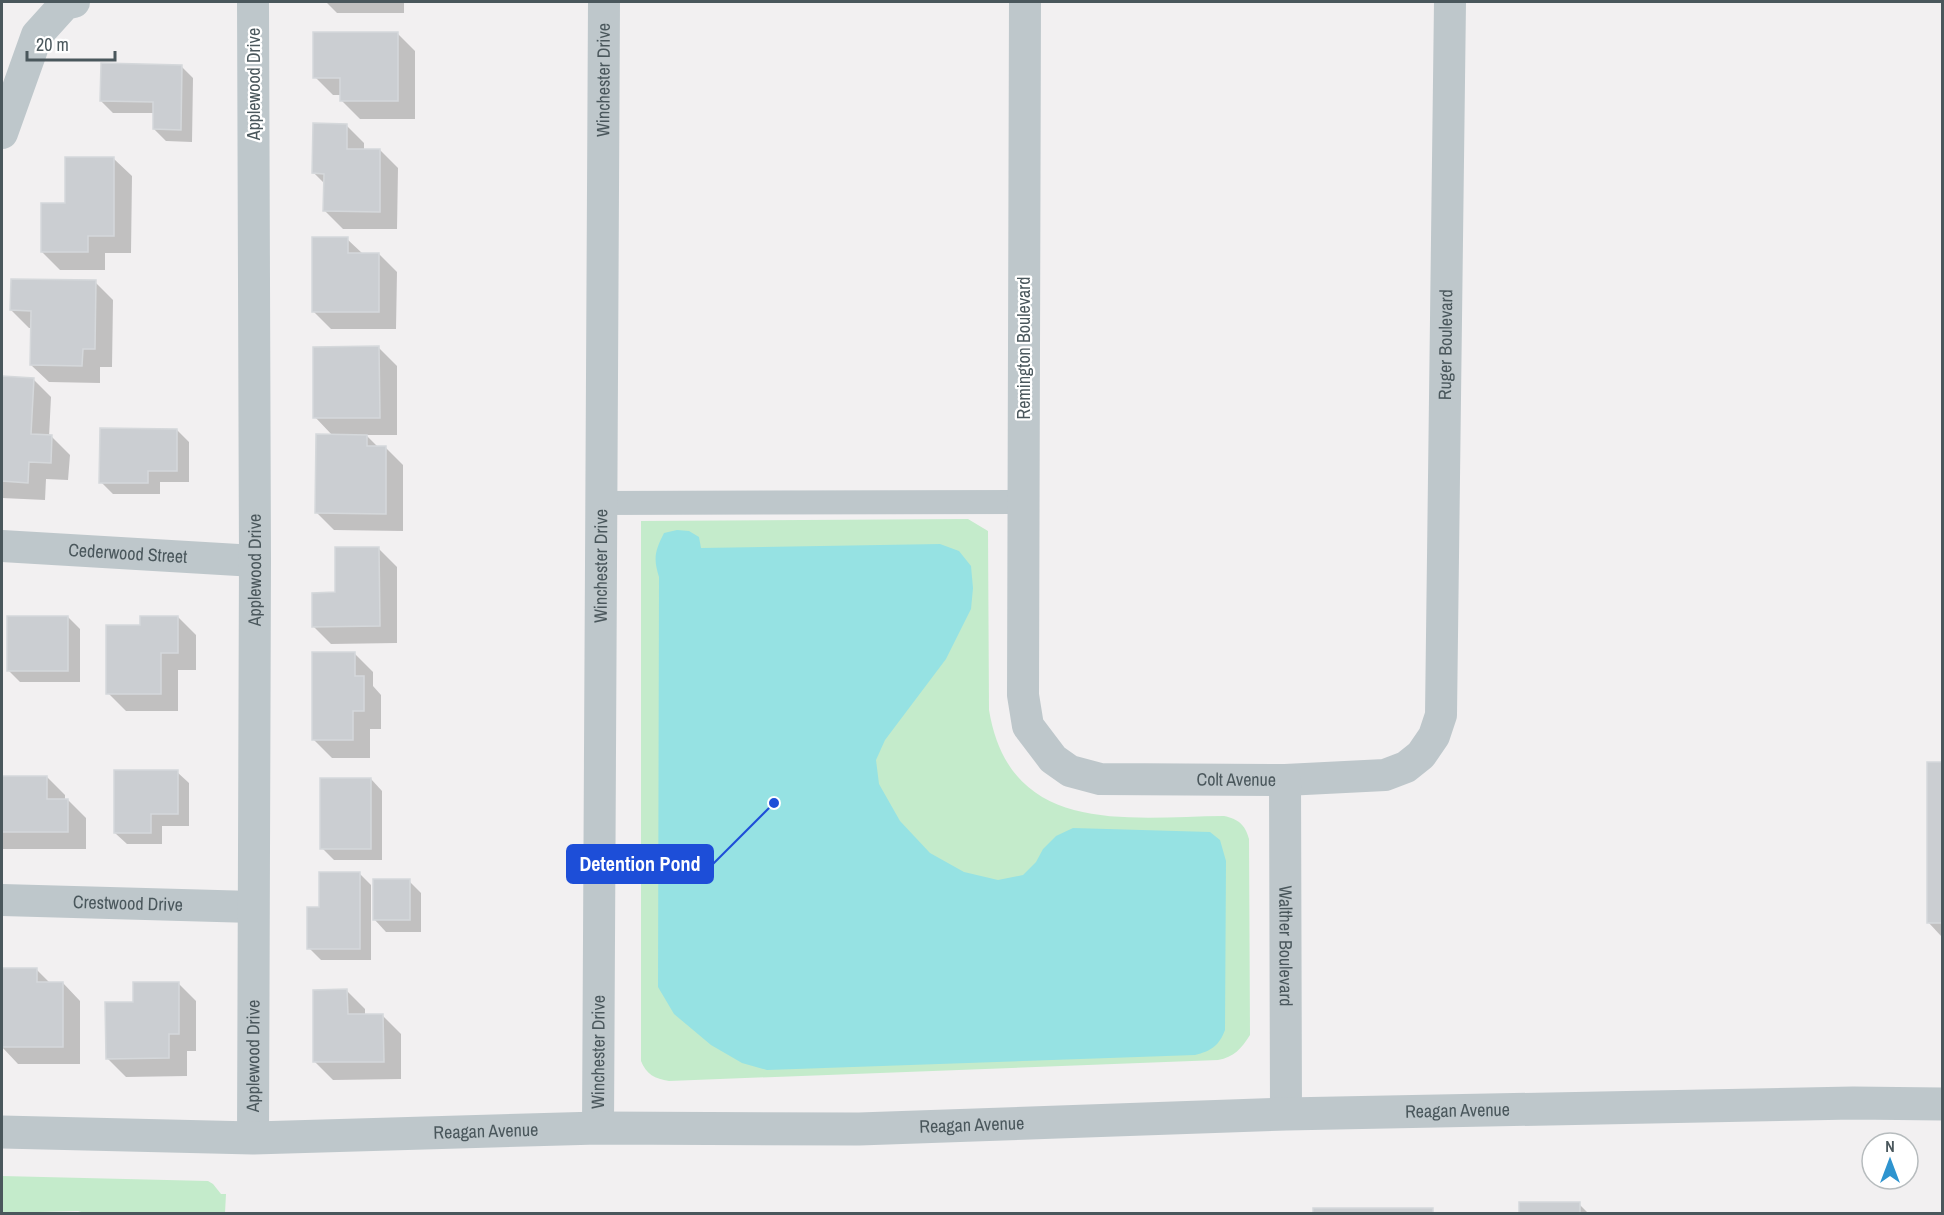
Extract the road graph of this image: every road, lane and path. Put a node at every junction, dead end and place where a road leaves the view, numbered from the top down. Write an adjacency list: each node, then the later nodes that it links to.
1 (74, 2): 6 (street)
2 (254, 2): 10 (street, Applewood Drive)
3 (604, 2): 8 (street, Winchester Drive)
4 (1025, 2): 7 (street, Remington Boulevard)
5 (1450, 2): 11 (street, Ruger Boulevard)
6 (2, 133)
7 (1023, 502): 8 (street); 12 (street, Remington Boulevard)
8 (601, 503): 18 (street, Winchester Drive)
9 (2, 546): 10 (street, Cederwood Street)
10 (255, 561): 15 (street, Applewood Drive)
11 (1442, 688): 13 (street, Colt Avenue)
12 (1023, 694): 13 (street, Colt Avenue)
13 (1285, 780): 17 (street, Walther Boulevard)
14 (2, 900): 15 (street, Crestwood Drive)
15 (254, 907): 20 (street, Applewood Drive)
16 (1942, 1104): 17 (street, Reagan Avenue)
17 (1286, 1114): 18 (street, Reagan Avenue)
18 (598, 1128): 20 (street, Reagan Avenue)
19 (2, 1132): 20 (street, Reagan Avenue)
20 (253, 1138)

